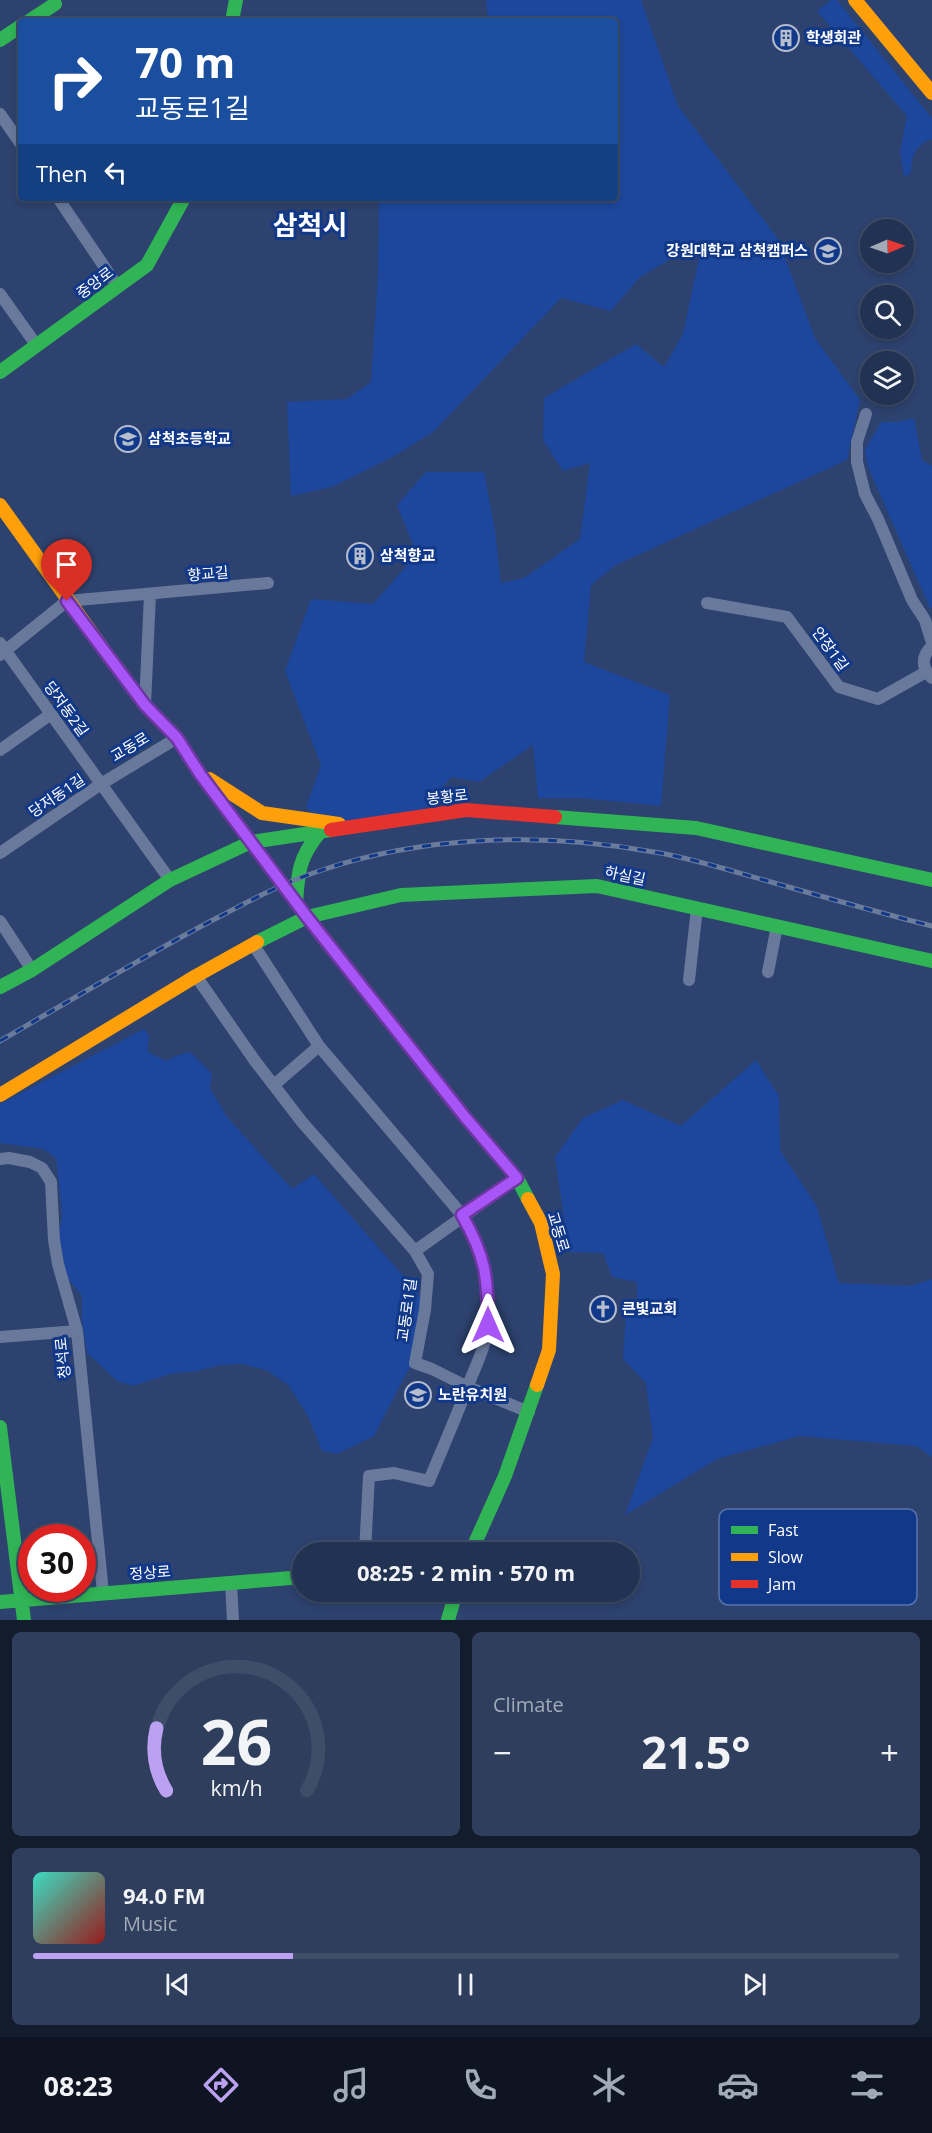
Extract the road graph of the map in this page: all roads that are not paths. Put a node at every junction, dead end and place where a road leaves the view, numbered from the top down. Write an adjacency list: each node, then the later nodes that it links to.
1 (236, 0): 5 (street)
2 (855, 0): 8 (street)
3 (55, 4): 4 (street)
4 (34, 18)
5 (233, 18)
6 (18, 28): 7 (street)
7 (0, 40)
8 (932, 93)
9 (0, 114): 10 (street)
10 (18, 140)
11 (59, 201): 13 (street)
12 (182, 201): 13 (street, 중앙로)
13 (118, 287): 15 (street, 중앙로)
14 (0, 294): 15 (street)
15 (38, 346): 16 (street, 중앙로)
16 (0, 372)
17 (867, 414): 23 (street)
18 (0, 505): 21 (street, 교동로)
19 (268, 583): 20 (street, 향교길)
20 (150, 594): 21 (street, 향교길); 26 (street)
21 (67, 601): 24 (street); 26 (street, 교동로)
22 (707, 603): 25 (street, 언장1길)
23 (932, 644): 25 (street)
24 (2, 650): 27 (street, 당저동2길)
25 (929, 675)
26 (145, 705): 28 (street, 교동로)
27 (51, 714): 29 (street); 31 (street, 당저동2길)
28 (177, 738): 30 (street, 교동로); 31 (street, 교동로)
29 (0, 750)
30 (200, 774): 32 (street); 34 (street, 교동로)
31 (101, 784): 35 (street, 당저동1길); 36 (street, 당저동2길)
32 (352, 827): 33 (street, 봉황로); 37 (street, 봉황로)
33 (320, 832): 34 (street, 봉황로); 38 (street)
34 (251, 842): 36 (street, 봉황로); 38 (street, 교동로)
35 (0, 853)
36 (170, 880): 45 (street, 봉황로)
37 (932, 880)
38 (296, 903): 40 (street, 교동로)
39 (697, 908): 40 (street, 하실길); 42 (street, 하실길); 48 (street)
40 (307, 917): 43 (street); 54 (street, 교동로)
41 (0, 921): 45 (street)
42 (777, 926): 44 (street, 하실길); 46 (street)
43 (254, 944): 47 (street); 50 (street)
44 (932, 961)
45 (32, 970): 49 (street, 봉황로)
46 (768, 972)
47 (196, 976): 51 (street); 52 (street)
48 (689, 980)
49 (0, 987)
50 (320, 1046): 51 (street); 55 (street)
51 (274, 1085): 56 (street)
52 (0, 1095)
53 (0, 1159): 57 (street, 청석로)
54 (517, 1178): 55 (street); 60 (street, 교동로)
55 (462, 1215): 56 (street); 59 (street)
56 (415, 1251): 59 (street, 교동로1길)
57 (77, 1331): 58 (street); 68 (street, 청석로)
58 (0, 1337)
59 (468, 1387): 60 (street); 63 (street)
60 (529, 1412): 64 (street, 교동로)
61 (0, 1427): 62 (street)
62 (3, 1473): 66 (street)
63 (366, 1542)
64 (475, 1542)
65 (292, 1578): 67 (street, 정상로)
66 (18, 1579)
67 (231, 1583): 68 (street, 정상로); 75 (street)
68 (103, 1593): 69 (street, 정상로)
69 (96, 1594)
70 (18, 1600): 71 (street, 정상로)
71 (0, 1602)
72 (21, 1602): 74 (street)
73 (453, 1602): 76 (street)
74 (24, 1620)
75 (233, 1620)
76 (448, 1620)

